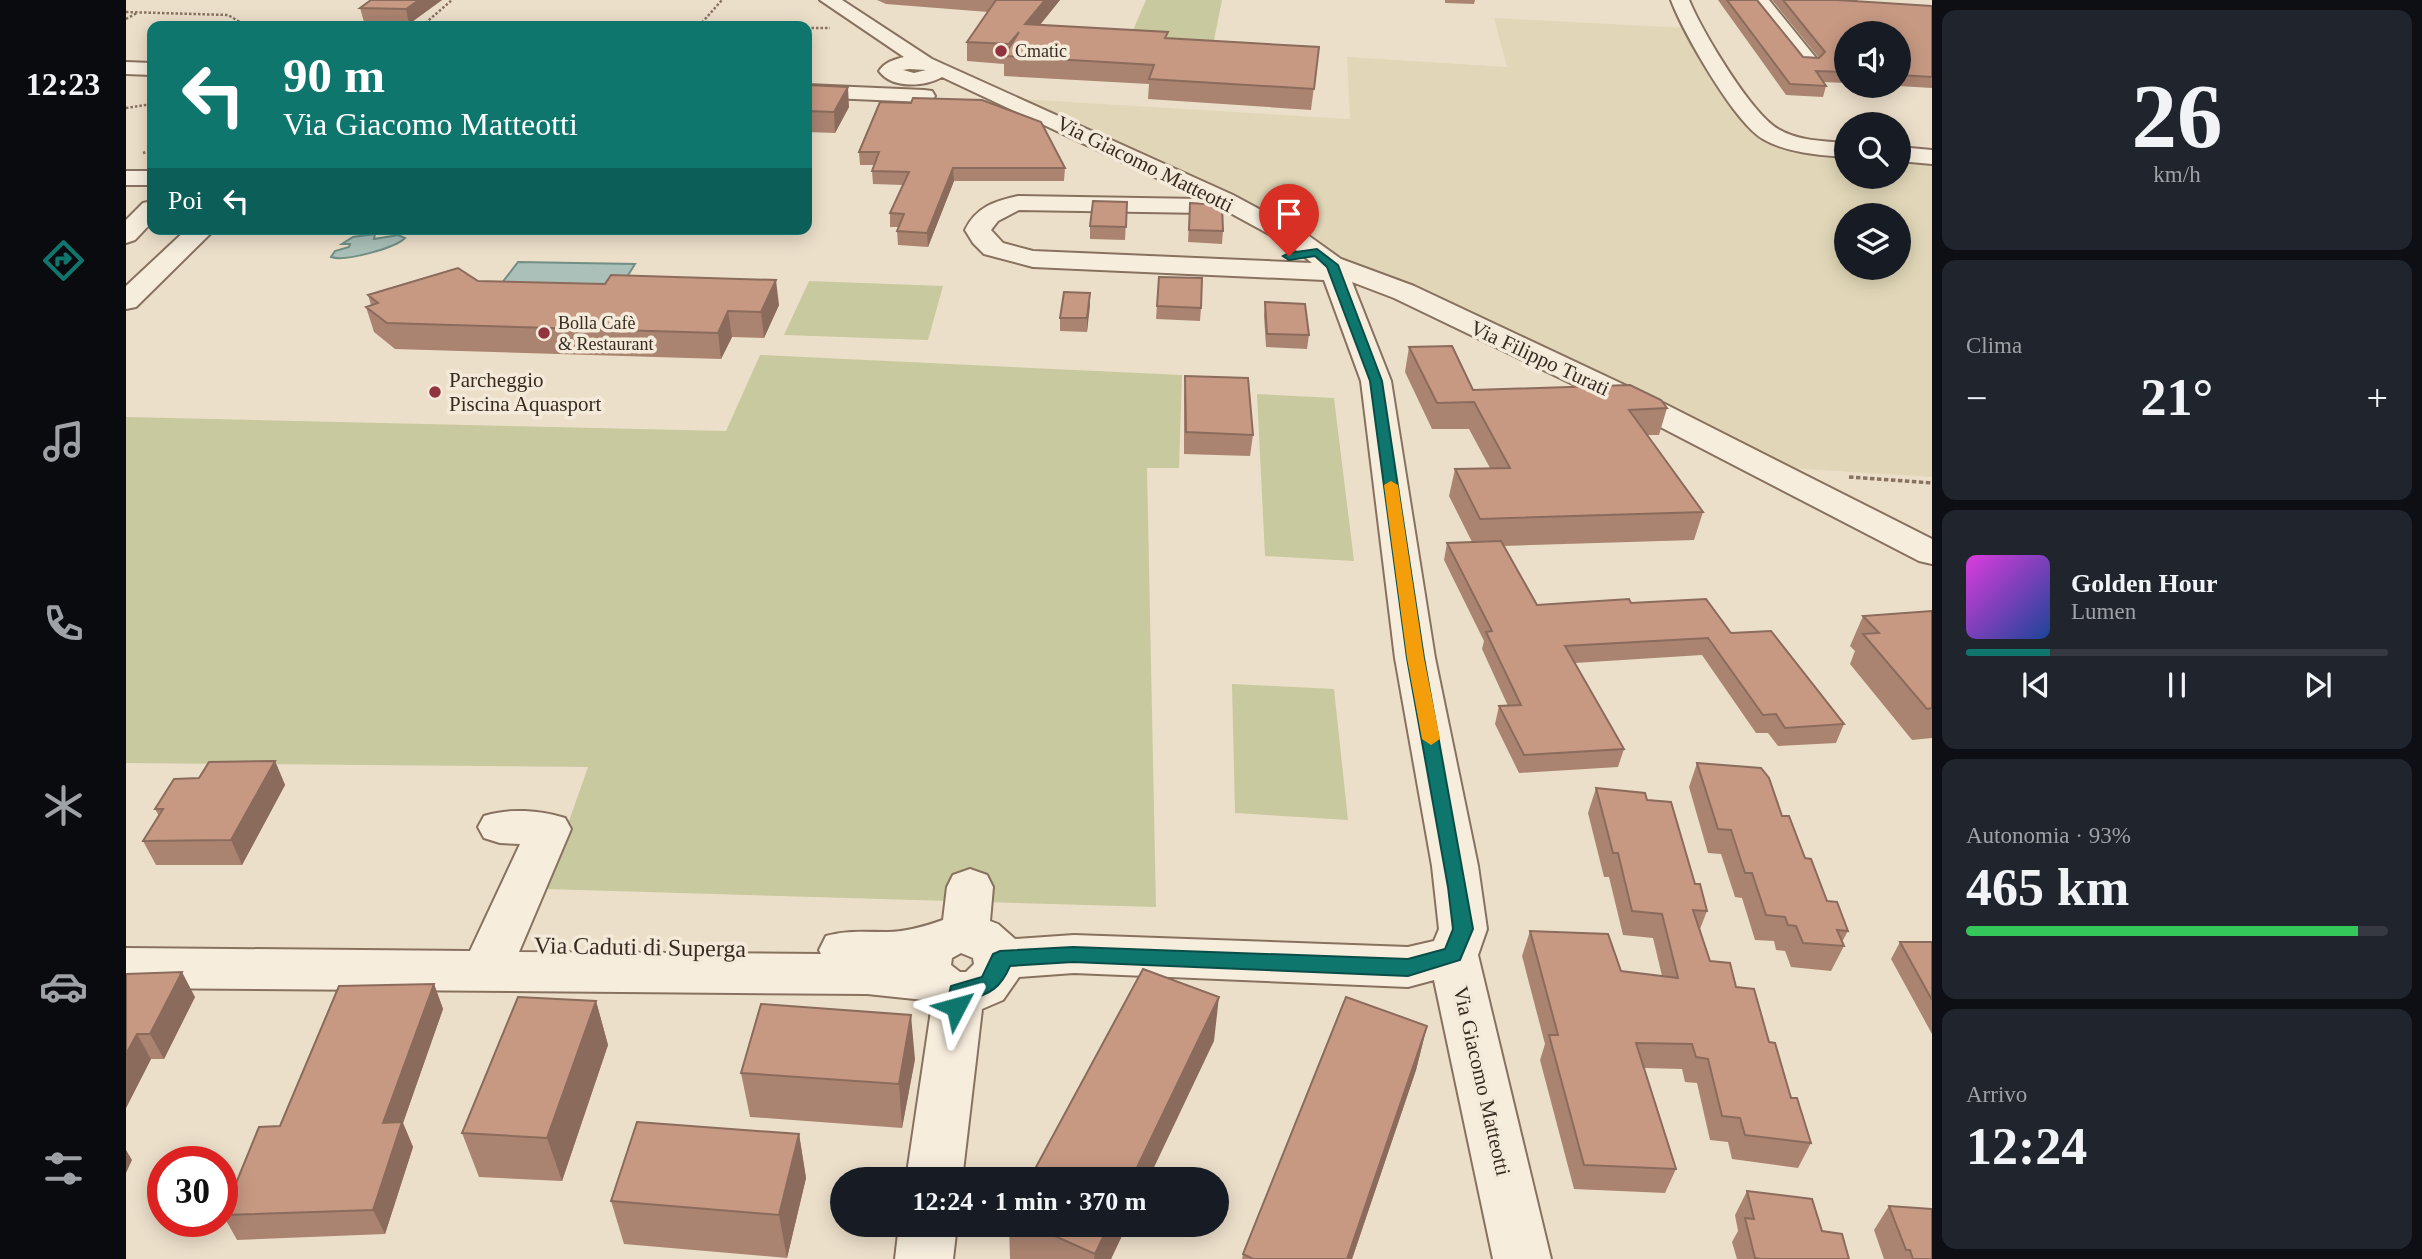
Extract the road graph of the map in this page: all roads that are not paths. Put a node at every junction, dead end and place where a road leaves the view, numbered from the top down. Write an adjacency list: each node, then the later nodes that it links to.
1 (829, 0): 7 (street)
2 (1680, 0): 11 (street)
3 (1759, 0): 4 (street)
4 (1809, 62)
5 (126, 68): 6 (street)
6 (147, 69)
7 (901, 71): 8 (street); 9 (street); 10 (street); 16 (street, Via Giacomo Matteotti)
8 (817, 77)
9 (812, 89)
10 (947, 100)
11 (1834, 148)
12 (1911, 155): 13 (street)
13 (1932, 157)
14 (126, 178): 15 (street)
15 (147, 178)
16 (1224, 200): 21 (street, Via Giacomo Matteotti); 21 (street)
17 (147, 213): 18 (street)
18 (126, 235)
19 (196, 235): 22 (street)
20 (1059, 249): 21 (street)
21 (1328, 263): 23 (street, Via Filippo Turati); 26 (street, Via Giacomo Matteotti)
22 (126, 301)
23 (1932, 553)
24 (500, 827): 27 (street)
25 (970, 887): 28 (street)
26 (1453, 955): 28 (street, Via Caduti di Superga); 33 (street, Via Giacomo Matteotti)
27 (492, 958): 28 (street, Via Caduti di Superga); 29 (street, Via Caduti di Superga)
28 (958, 962): 30 (street)
29 (126, 968)
30 (935, 1167)
31 (927, 1237): 32 (street)
32 (924, 1259)
33 (1522, 1259)

